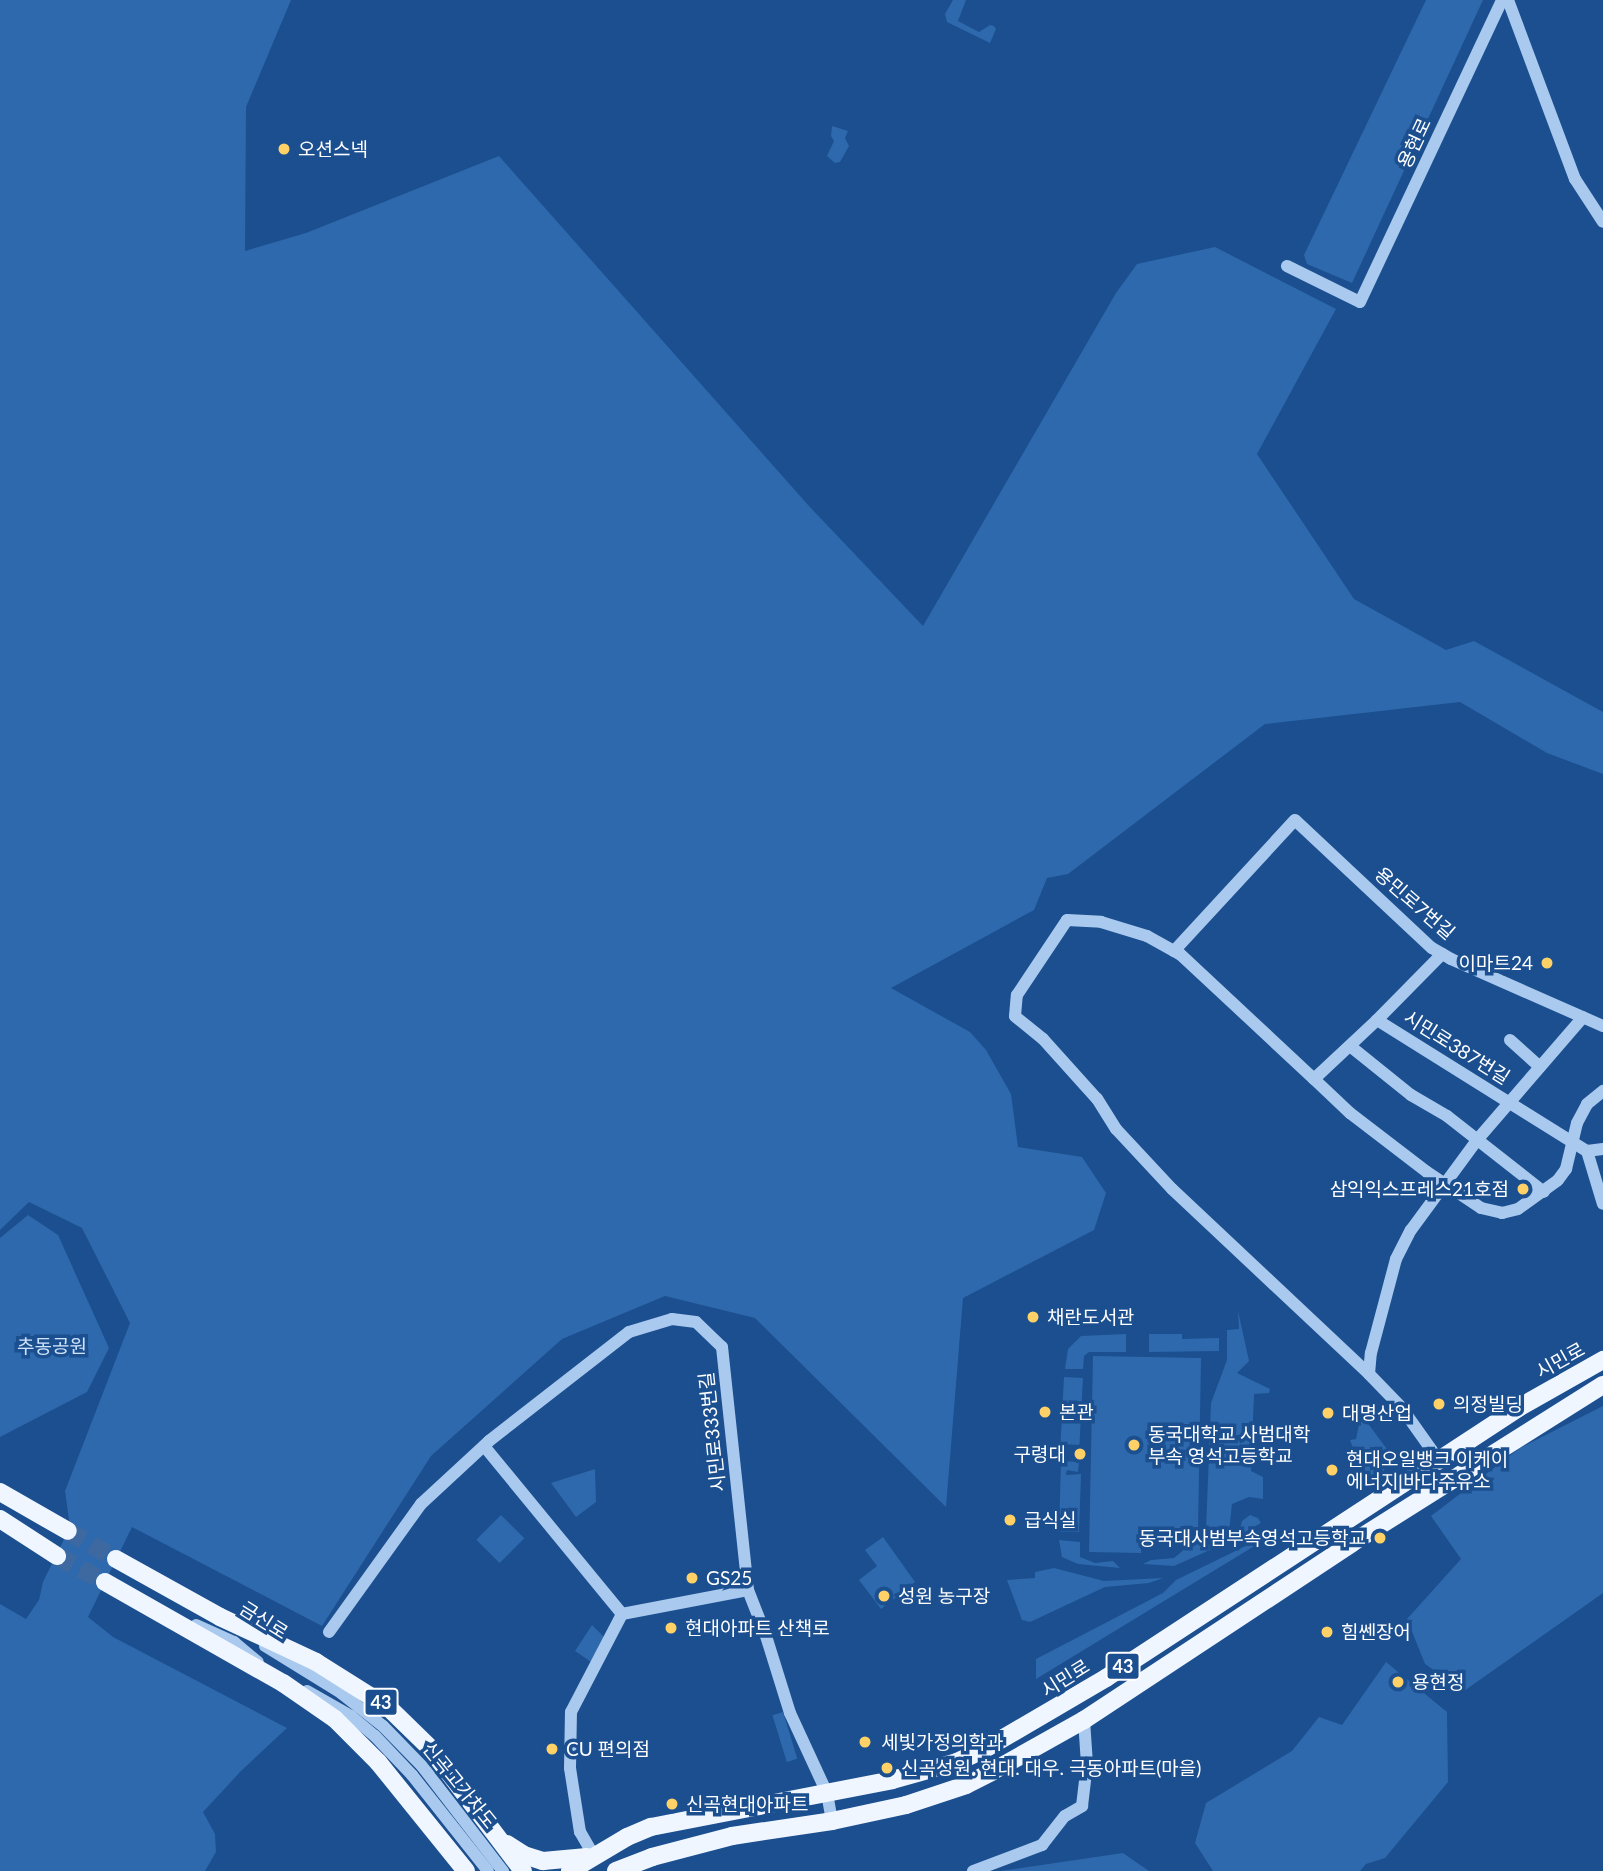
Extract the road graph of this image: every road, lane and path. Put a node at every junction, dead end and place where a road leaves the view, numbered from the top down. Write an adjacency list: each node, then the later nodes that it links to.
1 (1502, 0): 4 (street, 용현로)
2 (1508, 0): 3 (street)
3 (1603, 222)
4 (1287, 266)
5 (1174, 951): 6 (street, 용민로7번길); 13 (street); 24 (street)
6 (1442, 954): 7 (street, 용민로7번길); 8 (street)
7 (1583, 1017): 9 (street, 용민로7번길); 12 (street)
8 (1377, 1020): 11 (street, 시민로387번길); 15 (street, 시민로387번길)
9 (1603, 1026)
10 (1510, 1040): 12 (street)
11 (1350, 1045): 13 (street, 시민로387번길); 16 (street)
12 (1540, 1067): 15 (street)
13 (1314, 1079): 20 (street)
14 (1603, 1091): 17 (street)
15 (1510, 1102): 16 (street); 17 (street, 시민로387번길)
16 (1477, 1140): 20 (street); 21 (street)
17 (1571, 1142): 19 (street, 시민로387번길); 21 (street)
18 (1603, 1149): 19 (street)
19 (1587, 1152): 22 (street)
20 (1444, 1183): 21 (street); 24 (street)
21 (1544, 1192)
22 (1603, 1204)
23 (1603, 1360): 27 (main road, 시민로 / 43)
24 (1369, 1374): 27 (street)
25 (1603, 1385): 39 (main road, 43)
26 (484, 1446): 34 (street, 시민로333번길); 36 (street); 38 (street, 시민로333번길)
27 (1438, 1459): 41 (main road, 시민로 / 43)
28 (0, 1492): 30 (main road)
29 (0, 1519): 31 (main road)
30 (68, 1531)
31 (57, 1556)
32 (116, 1559): 37 (main road, 금신로 / 43)
33 (106, 1581): 35 (main road, 금신로)
34 (748, 1590): 36 (street); 41 (street, 시민로333번길)
35 (153, 1607): 40 (street, 금신로); 46 (main road)
36 (622, 1614): 44 (street)
37 (220, 1618): 40 (street, 금신로); 43 (main road, 43)
38 (329, 1632)
39 (1084, 1720): 42 (main road, 43); 52 (street)
40 (379, 1731): 47 (street, 신곡고가차도); 48 (street, 신곡고가차도)
41 (827, 1793): 42 (street, 시민로333번길); 44 (main road, 시민로 / 43)
42 (832, 1821): 45 (main road, 43)
43 (498, 1839): 44 (main road); 49 (main road)
44 (593, 1856): 50 (main road, 시민로)
45 (632, 1866): 51 (main road, 43)
46 (462, 1867)
47 (488, 1871)
48 (503, 1871)
49 (523, 1871)
50 (570, 1871)
51 (616, 1871)
52 (973, 1871)

